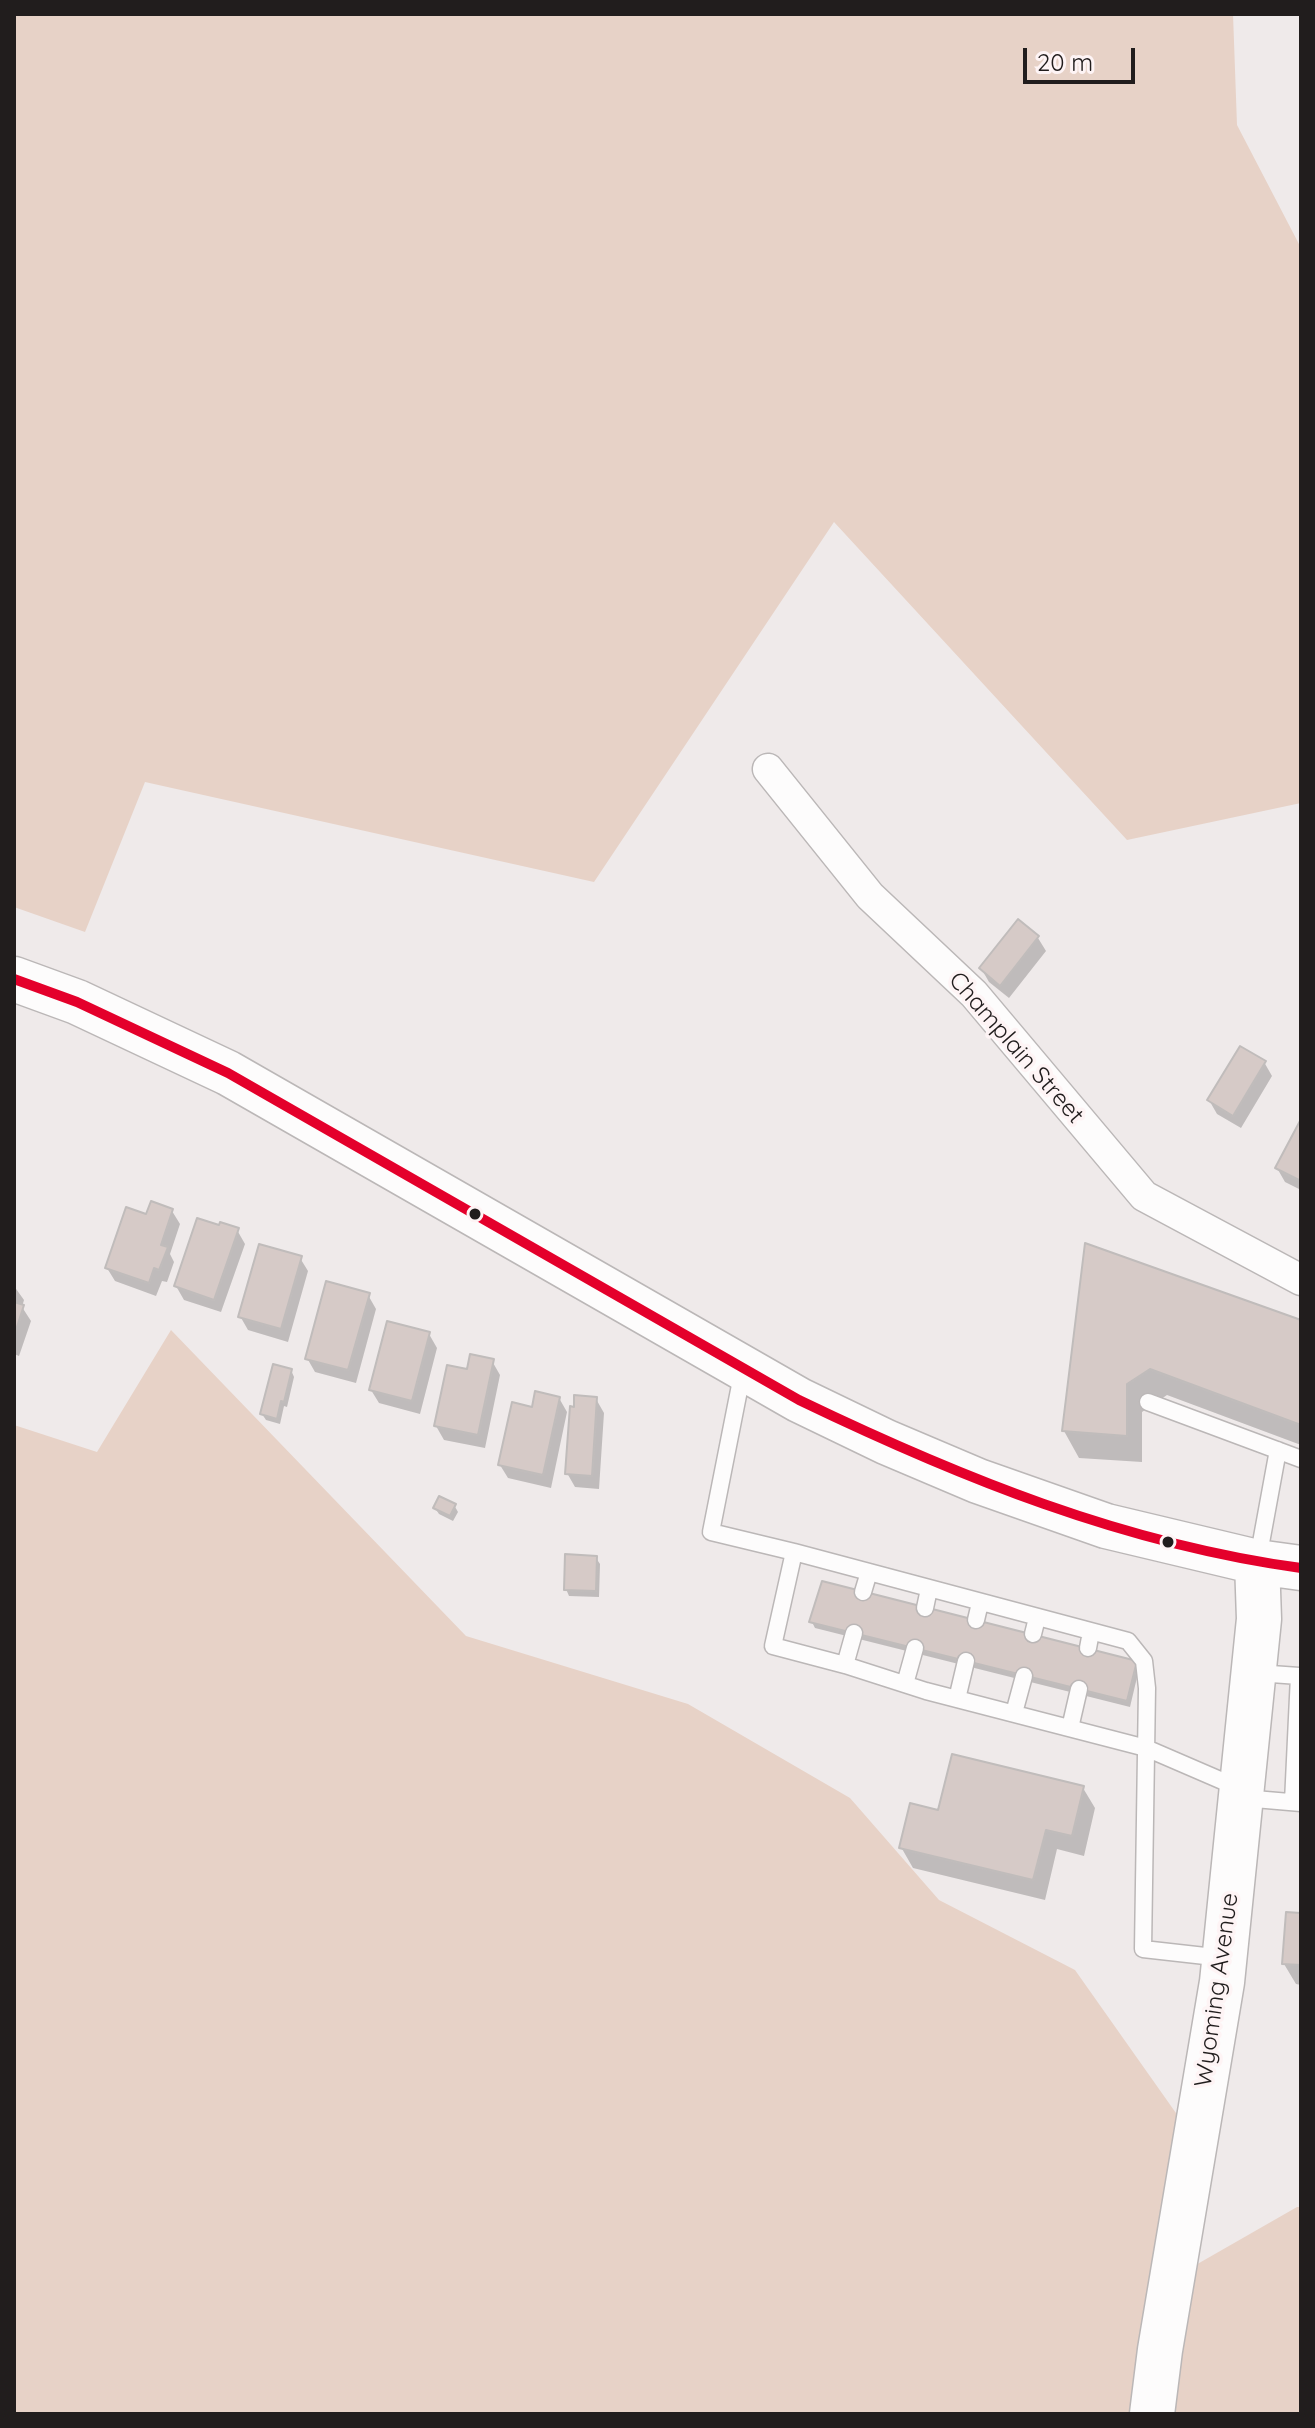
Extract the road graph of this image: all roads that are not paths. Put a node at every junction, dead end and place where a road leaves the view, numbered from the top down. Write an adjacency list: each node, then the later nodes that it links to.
1 (768, 769): 3 (street, Champlain Street)
2 (14, 979): 4 (main road)
3 (1301, 1280)
4 (744, 1369): 8 (lane); 9 (main road)
5 (1148, 1402): 6 (lane)
6 (1278, 1450): 7 (lane); 9 (lane)
7 (1301, 1459)
8 (794, 1552): 11 (lane); 20 (lane)
9 (1257, 1562): 10 (main road); 21 (main road, Wyoming Avenue)
10 (1301, 1568)
11 (869, 1572): 12 (lane); 13 (lane)
12 (929, 1589): 14 (lane); 15 (lane)
13 (863, 1592)
14 (980, 1603): 16 (lane); 29 (lane)
15 (925, 1608)
16 (976, 1620)
17 (854, 1633): 20 (lane)
18 (915, 1648): 24 (lane)
19 (966, 1661): 26 (lane)
20 (845, 1665): 24 (lane)
21 (1254, 1673): 23 (lane); 30 (main road, Wyoming Avenue)
22 (1024, 1676): 27 (lane)
23 (1300, 1676): 31 (lane)
24 (905, 1684): 26 (lane)
25 (1079, 1689): 28 (lane)
26 (957, 1699): 27 (lane)
27 (1014, 1713): 28 (lane)
28 (1070, 1728): 29 (lane)
29 (1146, 1748): 30 (lane); 32 (lane)
30 (1241, 1794): 31 (lane); 32 (main road, Wyoming Avenue)
31 (1297, 1802)
32 (1225, 1958): 33 (main road, Wyoming Avenue)
33 (1152, 2414)

